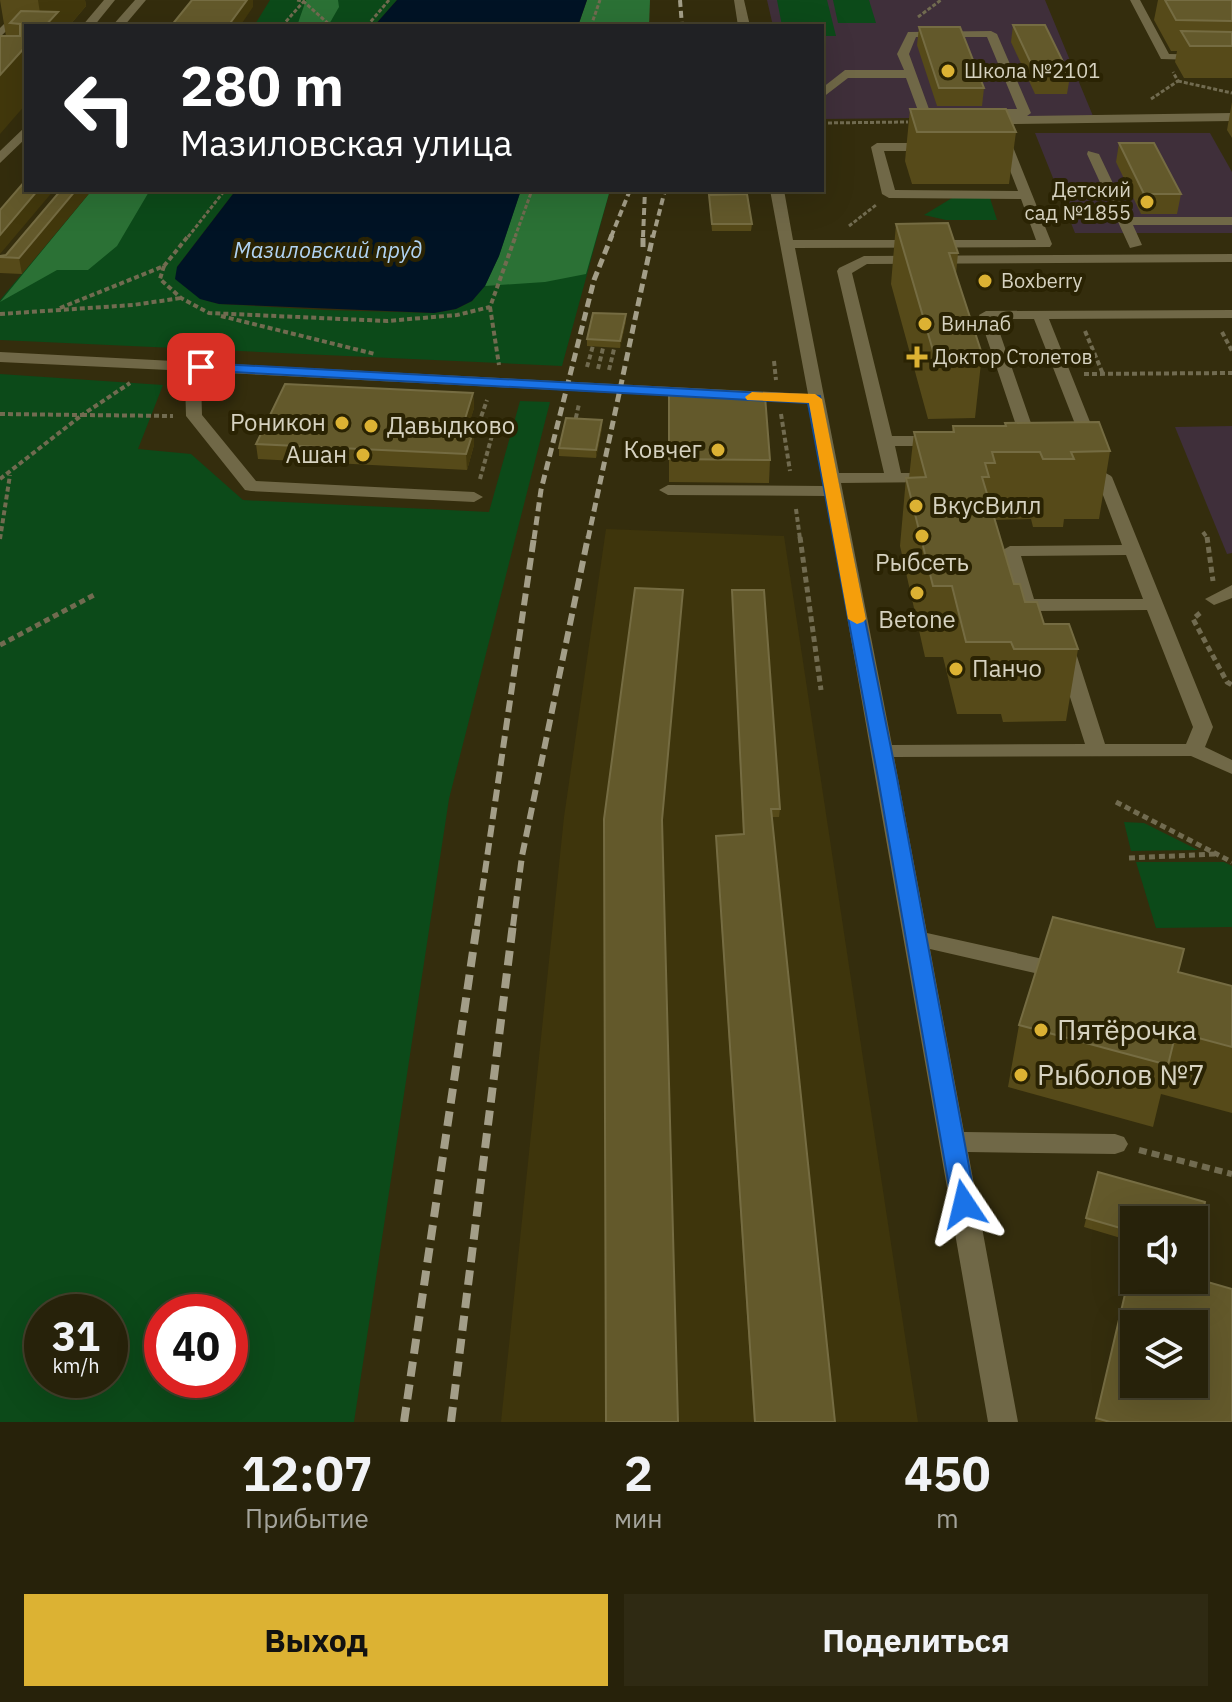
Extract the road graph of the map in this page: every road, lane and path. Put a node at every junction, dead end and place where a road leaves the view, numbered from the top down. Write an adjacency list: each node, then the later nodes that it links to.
1 (34, 0): 19 (street)
2 (110, 0): 12 (street)
3 (141, 0): 13 (street)
4 (297, 0): 9 (path)
5 (389, 0): 16 (path)
6 (600, 0): 17 (path)
7 (739, 0): 18 (street)
8 (1135, 0): 10 (street)
9 (304, 1): 14 (path); 15 (path)
10 (1142, 13): 11 (street); 20 (street)
11 (1157, 13)
12 (90, 24)
13 (120, 24)
14 (284, 24)
15 (329, 24)
16 (369, 24)
17 (592, 24)
18 (744, 24)
19 (0, 34)
20 (1232, 58)
21 (911, 74): 23 (street); 25 (street); 26 (street)
22 (1178, 81): 24 (path)
23 (824, 92)
24 (1232, 93)
25 (953, 113)
26 (967, 113)
27 (1232, 117): 36 (street)
28 (24, 132): 31 (street)
29 (949, 147): 35 (street)
30 (1093, 154): 37 (street)
31 (0, 159)
32 (223, 192): 45 (path)
33 (531, 192): 47 (path)
34 (777, 192): 39 (street)
35 (889, 194): 36 (street); 40 (path)
36 (1025, 195): 41 (street)
37 (1123, 221): 38 (street); 42 (street)
38 (1232, 221)
39 (787, 244): 40 (street); 71 (street)
40 (826, 244): 41 (street)
41 (1045, 244): 42 (street)
42 (1135, 245): 43 (street)
43 (1172, 258): 44 (street); 77 (street)
44 (1232, 258)
45 (164, 266): 46 (path); 48 (path)
46 (181, 298): 48 (path); 49 (path)
47 (490, 307): 49 (path); 61 (path)
48 (60, 308): 50 (path)
49 (209, 313): 59 (path)
50 (0, 314)
51 (1078, 314): 52 (street); 53 (street); 65 (path)
52 (1232, 314)
53 (1040, 315): 79 (street); 82 (street)
54 (596, 335): 67 (path)
55 (606, 335): 57 (path)
56 (617, 336): 68 (path)
57 (603, 347)
58 (0, 357): 62 (street)
59 (387, 357)
60 (774, 361): 70 (path)
61 (485, 364)
62 (201, 367): 70 (street); 75 (street)
63 (1232, 373): 65 (path)
64 (1087, 374): 65 (path)
65 (1103, 374)
66 (141, 376): 74 (path)
67 (585, 376)
68 (607, 377)
69 (488, 395): 89 (path)
70 (779, 398): 71 (street); 88 (path)
71 (815, 399): 86 (street)
72 (580, 400): 76 (path)
73 (0, 414): 74 (path)
74 (82, 415): 75 (path); 80 (path)
75 (194, 416): 89 (street)
76 (570, 440)
77 (886, 441): 78 (street); 83 (street)
78 (950, 441)
79 (1038, 465)
80 (10, 474): 85 (path); 91 (path)
81 (1058, 477): 82 (street)
82 (1104, 477): 92 (street)
83 (894, 478): 84 (street); 86 (street)
84 (953, 478)
85 (0, 479)
86 (831, 484): 88 (street); 102 (street)
87 (668, 490): 88 (street)
88 (793, 492): 99 (path)
89 (474, 497)
90 (1203, 532): 94 (path)
91 (0, 539)
92 (1133, 550): 95 (street); 96 (street)
93 (94, 595): 97 (path)
94 (1223, 595): 98 (path)
95 (1154, 604): 96 (street); 101 (street)
96 (1026, 605): 100 (street)
97 (0, 645)
98 (1232, 685)
99 (821, 690)
100 (1097, 750): 101 (street); 102 (street)
101 (1194, 750): 103 (street)
102 (883, 751): 108 (street)
103 (1232, 768)
104 (1116, 802): 105 (path)
105 (1217, 854): 106 (path); 107 (path)
106 (1129, 858)
107 (1232, 862)
108 (917, 941): 109 (street); 110 (street)
109 (1084, 976)
110 (952, 1142): 111 (street); 113 (street)
111 (1115, 1144): 112 (path)
112 (1232, 1174)
113 (1003, 1422)

